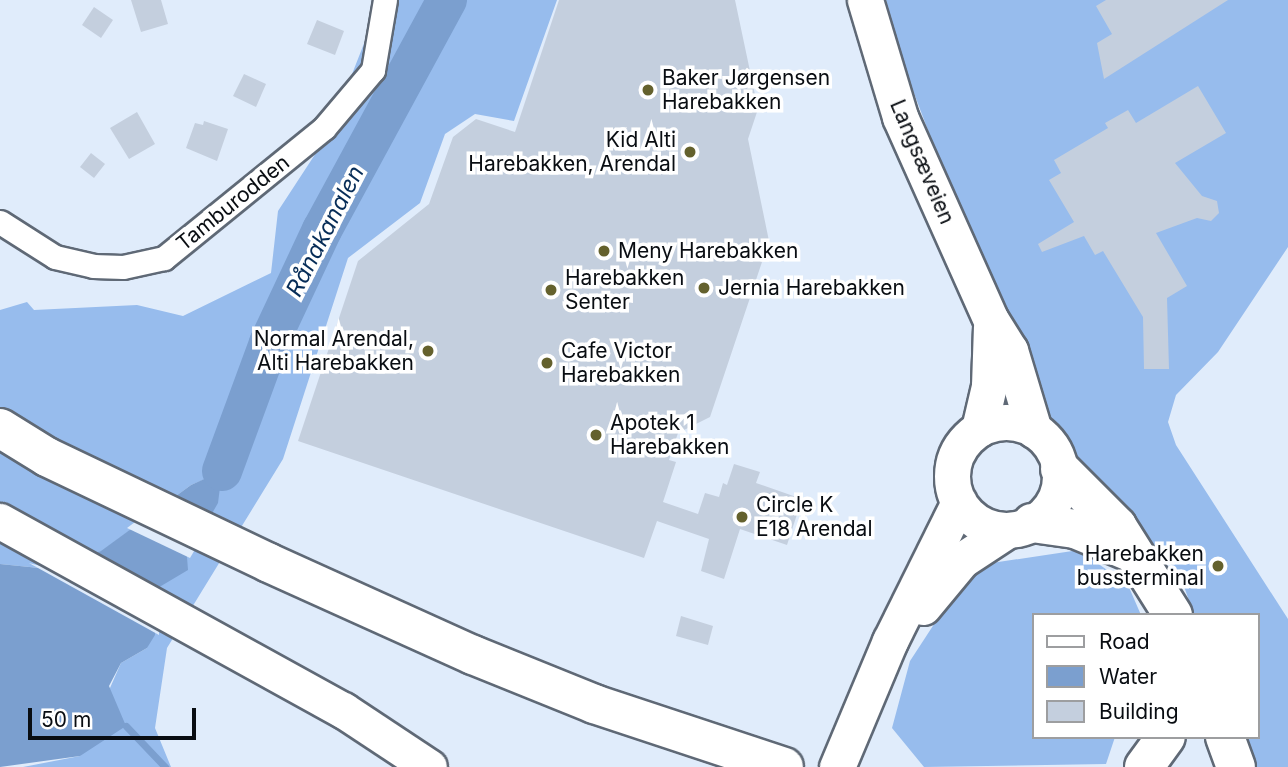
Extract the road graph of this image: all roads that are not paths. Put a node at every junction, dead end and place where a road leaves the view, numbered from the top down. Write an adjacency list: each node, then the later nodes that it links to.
1 (386, 0): 3 (street, Tamburodden)
2 (865, 0): 4 (main road, Langsæveien)
3 (0, 222)
4 (991, 320): 6 (main road, Langsæveien); 7 (main road, Langsæveien)
5 (0, 428): 10 (highway)
6 (979, 429): 7 (main road); 11 (main road)
7 (1034, 430): 9 (main road)
8 (0, 452): 10 (highway)
9 (1060, 469): 13 (main road); 15 (highway)
10 (106, 494): 16 (highway)
11 (959, 502): 13 (main road); 18 (main road)
12 (0, 521): 19 (main road)
13 (1020, 526): 15 (highway); 18 (main road)
14 (0, 533): 19 (main road)
15 (1133, 553): 17 (highway)
16 (265, 571): 22 (highway); 25 (highway)
17 (1172, 613)
18 (883, 677): 26 (main road); 27 (main road)
19 (279, 680): 23 (main road); 24 (main road)
20 (1165, 739): 28 (highway)
21 (1226, 739): 29 (highway)
22 (783, 765)
23 (411, 767)
24 (429, 767)
25 (723, 767)
26 (836, 767)
27 (853, 767)
28 (1144, 767)
29 (1236, 767)

